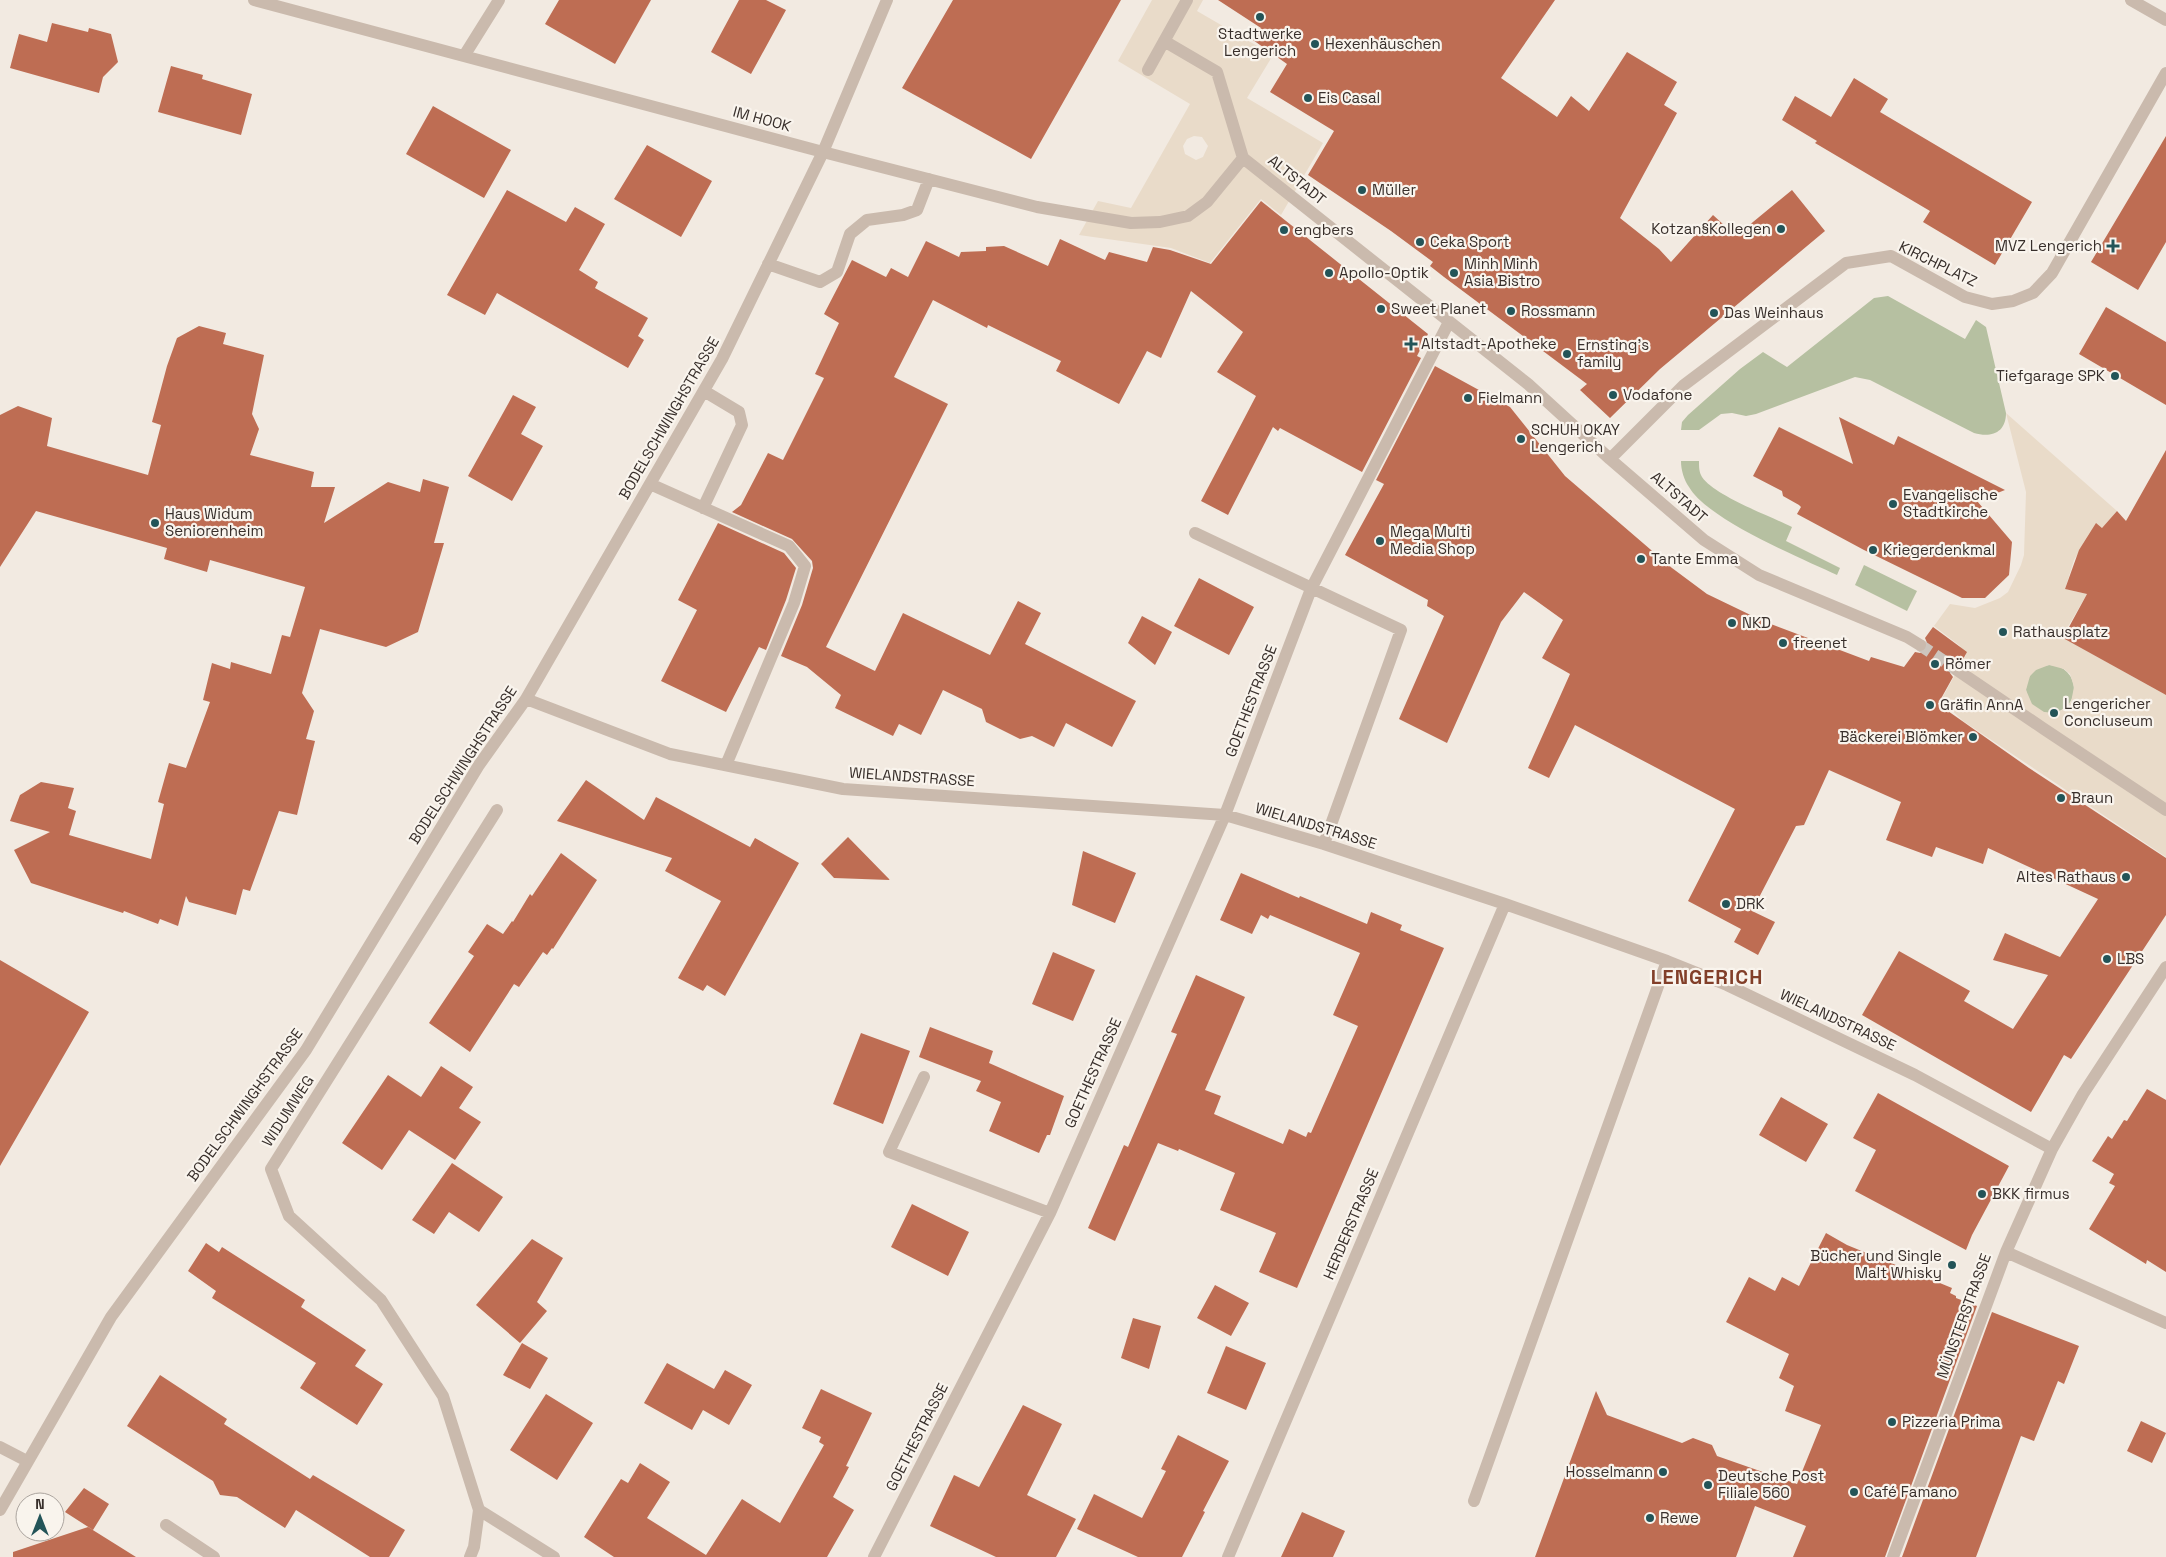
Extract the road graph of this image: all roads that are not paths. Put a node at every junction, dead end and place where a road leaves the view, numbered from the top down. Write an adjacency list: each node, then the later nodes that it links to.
1 (254, 0): 8 (street, IM HOOK)
2 (498, 0): 8 (street)
3 (887, 0): 11 (street, BODELSCHWINGHSTRASSE)
4 (1187, 0): 7 (street)
5 (2131, 0): 6 (street)
6 (2166, 20)
7 (1164, 41): 9 (street); 12 (street, ALTSTADT)
8 (464, 56): 11 (street, IM HOOK)
9 (1148, 70)
10 (2166, 73): 17 (street, KIRCHPLATZ)
11 (823, 152): 13 (street, IM HOOK); 14 (street, BODELSCHWINGHSTRASSE)
12 (1243, 158): 13 (street, IM HOOK); 15 (street, ALTSTADT)
13 (929, 179): 14 (street)
14 (768, 264): 16 (street, BODELSCHWINGHSTRASSE)
15 (1449, 322): 17 (street, ALTSTADT); 21 (street)
16 (704, 392): 18 (street, BODELSCHWINGHSTRASSE); 19 (street)
17 (1610, 459): 22 (street, ALTSTADT)
18 (650, 484): 19 (street); 24 (street, BODELSCHWINGHSTRASSE)
19 (703, 508): 25 (street)
20 (1195, 533): 21 (street)
21 (1311, 588): 28 (street, GOETHESTRASSE); 29 (street)
22 (1920, 645)
23 (1957, 670): 27 (street)
24 (526, 700): 25 (street, WIELANDSTRASSE); 39 (street, BODELSCHWINGHSTRASSE)
25 (726, 765): 28 (street, WIELANDSTRASSE)
26 (497, 810): 42 (street, WIDUMWEG)
27 (2166, 810)
28 (1225, 815): 29 (street, WIELANDSTRASSE); 35 (street, GOETHESTRASSE)
29 (1324, 844): 30 (street, WIELANDSTRASSE)
30 (1505, 904): 31 (street, WIELANDSTRASSE); 48 (street, HERDERSTRASSE)
31 (1667, 961): 34 (street, WIELANDSTRASSE); 40 (street)
32 (2166, 967): 34 (street, MÜNSTERSTRASSE)
33 (924, 1077): 35 (street)
34 (2052, 1149): 36 (street, MÜNSTERSTRASSE)
35 (1050, 1212): 47 (street, GOETHESTRASSE)
36 (2006, 1252): 37 (street); 49 (street, MÜNSTERSTRASSE)
37 (2166, 1323)
38 (0, 1447): 39 (street)
39 (28, 1461): 41 (street, BODELSCHWINGHSTRASSE)
40 (1474, 1501)
41 (0, 1510)
42 (480, 1510): 45 (street, WIDUMWEG); 46 (street)
43 (166, 1525): 44 (street)
44 (214, 1557)
45 (470, 1557)
46 (554, 1557)
47 (874, 1557)
48 (1228, 1557)
49 (1893, 1557)

